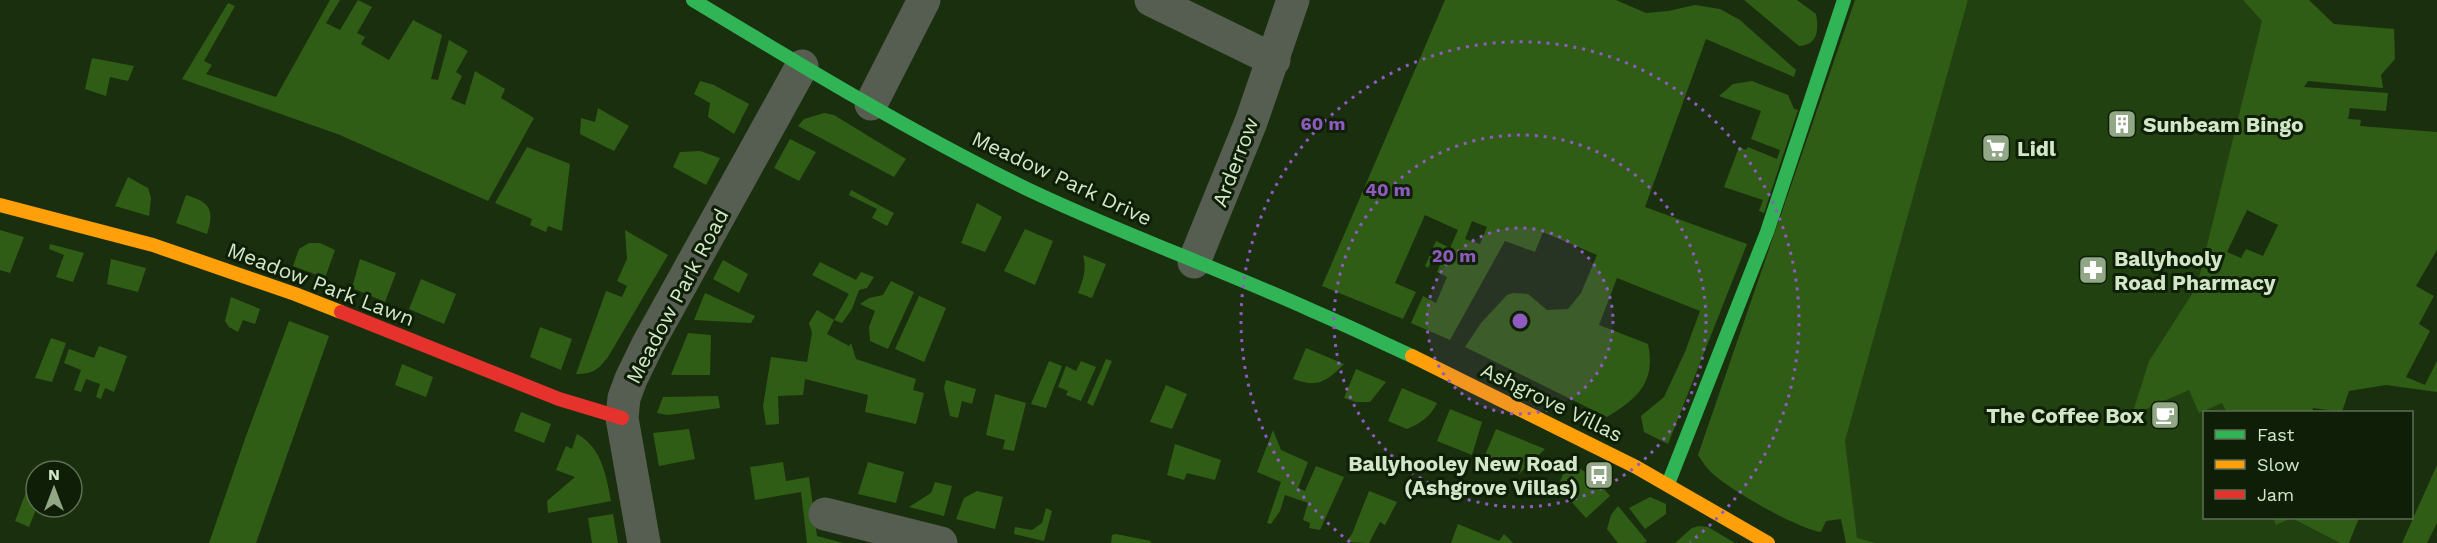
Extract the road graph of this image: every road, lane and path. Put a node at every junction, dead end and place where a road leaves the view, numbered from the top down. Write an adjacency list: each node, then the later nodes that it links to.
1 (693, 0): 7 (main road, Meadow Park Drive)
2 (924, 0): 8 (street)
3 (1151, 0): 6 (street)
4 (1293, 0): 6 (street, Arderrow)
5 (1844, 0): 13 (main road)
6 (1274, 60): 10 (street, Arderrow)
7 (802, 66): 8 (main road, Meadow Park Drive); 12 (street, Meadow Park Road)
8 (871, 104): 10 (main road, Meadow Park Drive)
9 (0, 205): 12 (main road, Meadow Park Lawn)
10 (1194, 262): 11 (main road, Meadow Park Drive)
11 (1312, 310): 13 (main road, Ashgrove Villas)
12 (622, 418): 15 (street, Meadow Park Road)
13 (1668, 484): 17 (main road, Ashgrove Villas)
14 (825, 514): 16 (street)
15 (644, 543)
16 (941, 543)
17 (1768, 543)

